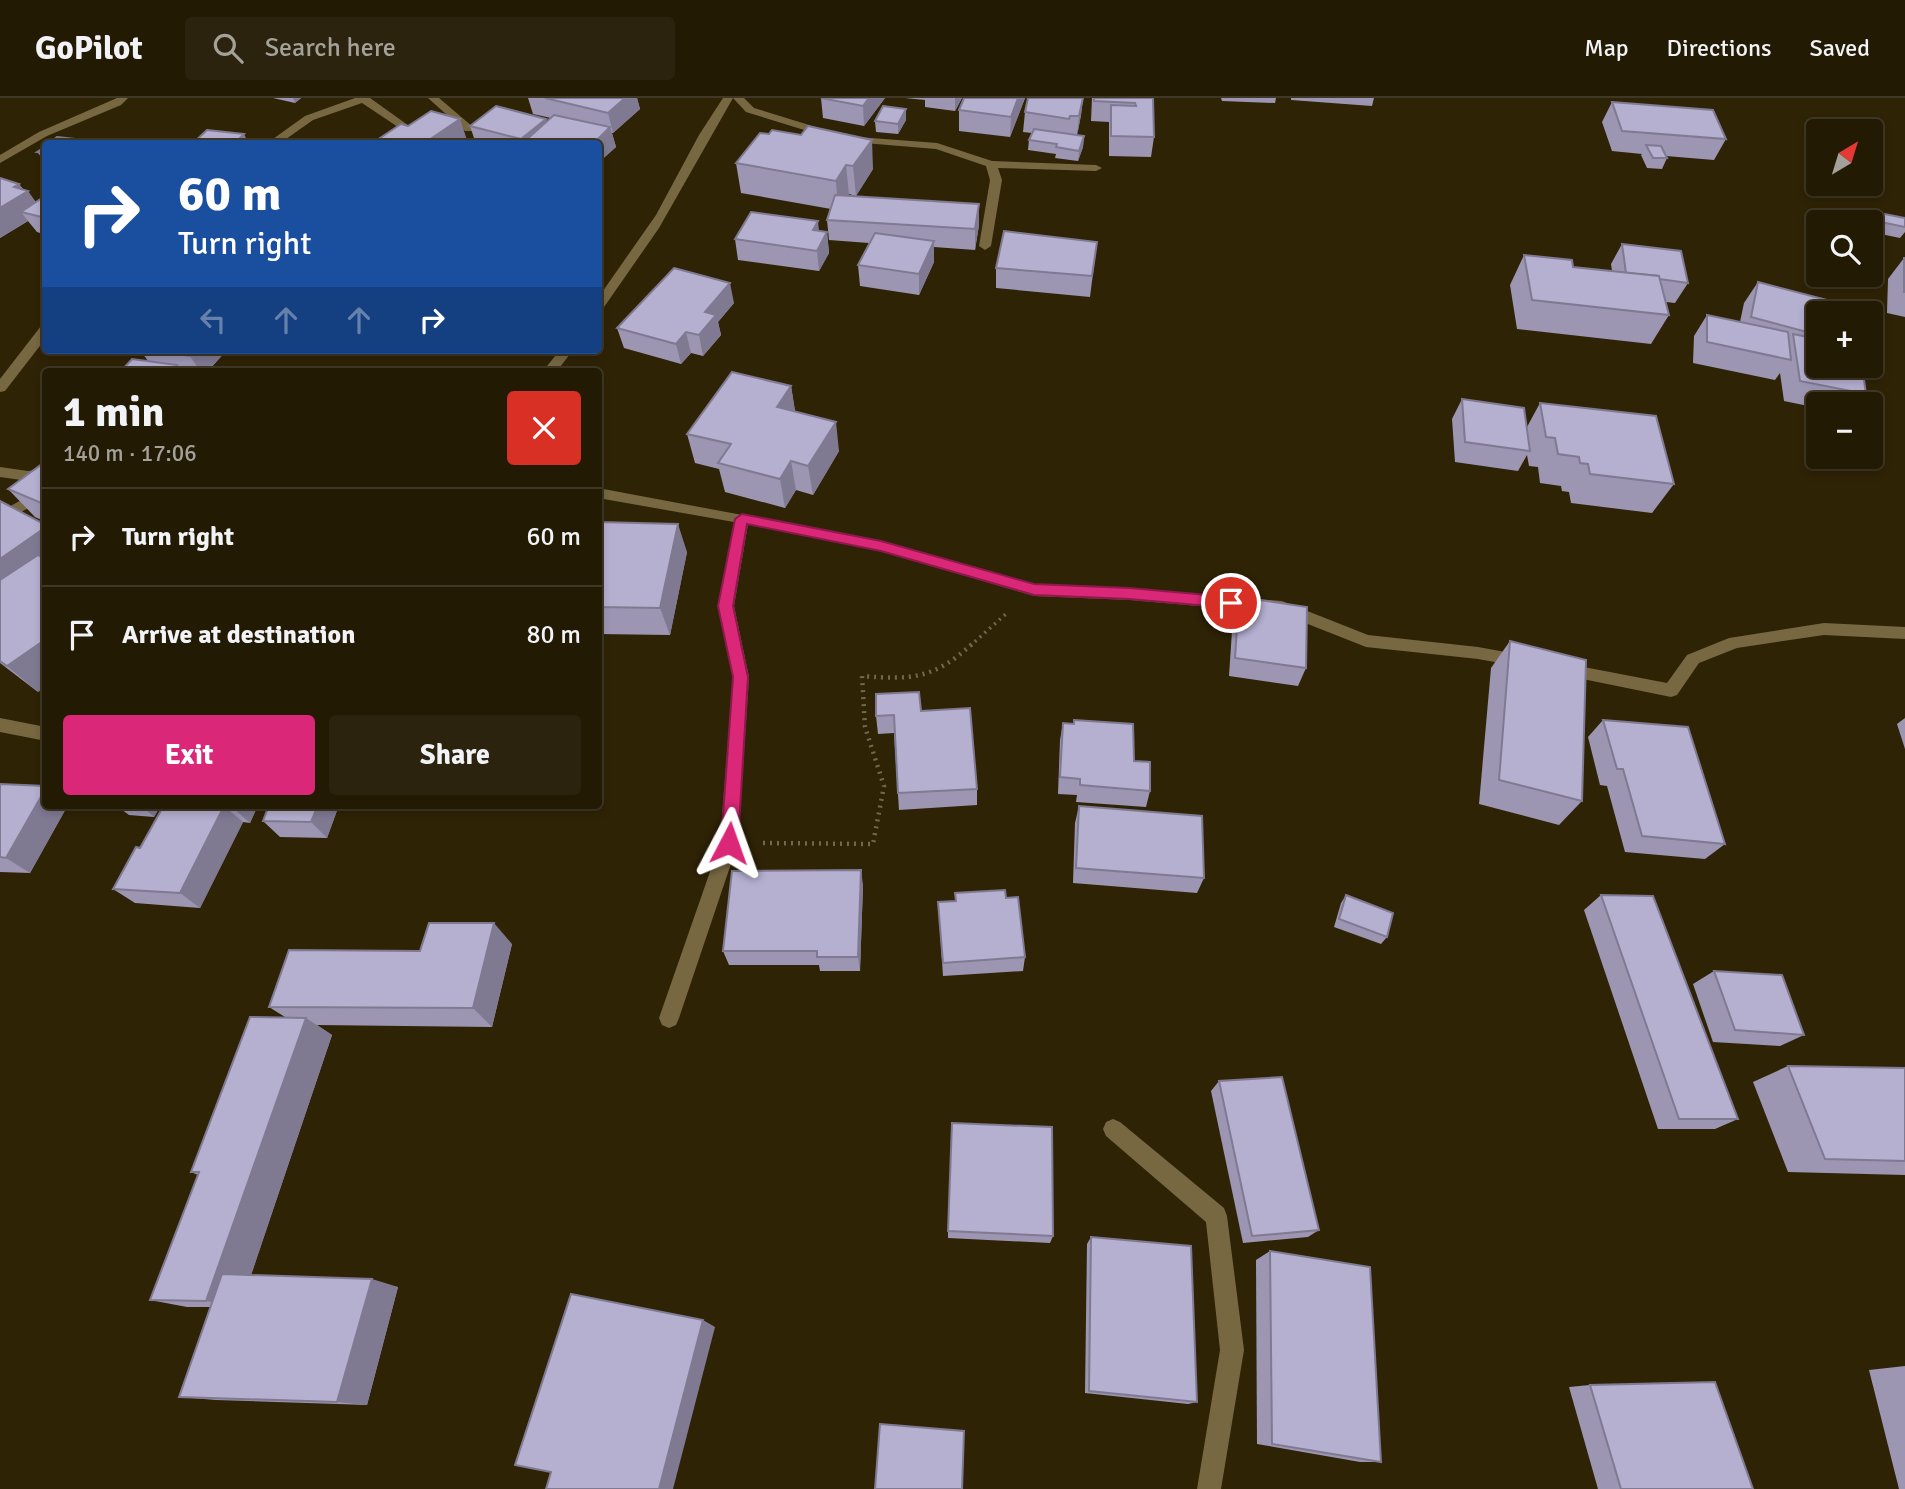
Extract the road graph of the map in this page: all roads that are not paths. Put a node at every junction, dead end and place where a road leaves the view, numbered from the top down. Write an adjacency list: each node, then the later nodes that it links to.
1 (123, 98): 9 (street)
2 (364, 98): 7 (street); 8 (street)
3 (433, 98): 6 (street)
4 (728, 98): 13 (street)
5 (738, 98): 10 (street)
6 (469, 128)
7 (414, 133)
8 (277, 140)
9 (0, 160)
10 (991, 164): 11 (street); 12 (street)
11 (1096, 168)
12 (985, 246)
13 (602, 302)
14 (42, 333): 17 (street)
15 (564, 354): 16 (street)
16 (552, 368)
17 (0, 388)
18 (0, 472): 19 (street)
19 (42, 474)
20 (42, 493): 22 (street)
21 (602, 496): 23 (street)
22 (0, 519)
23 (742, 519): 24 (street); 27 (street)
24 (1905, 633)
25 (0, 726): 26 (street)
26 (42, 733)
27 (669, 1018)
28 (1113, 1129): 29 (street)
29 (1209, 1489)

